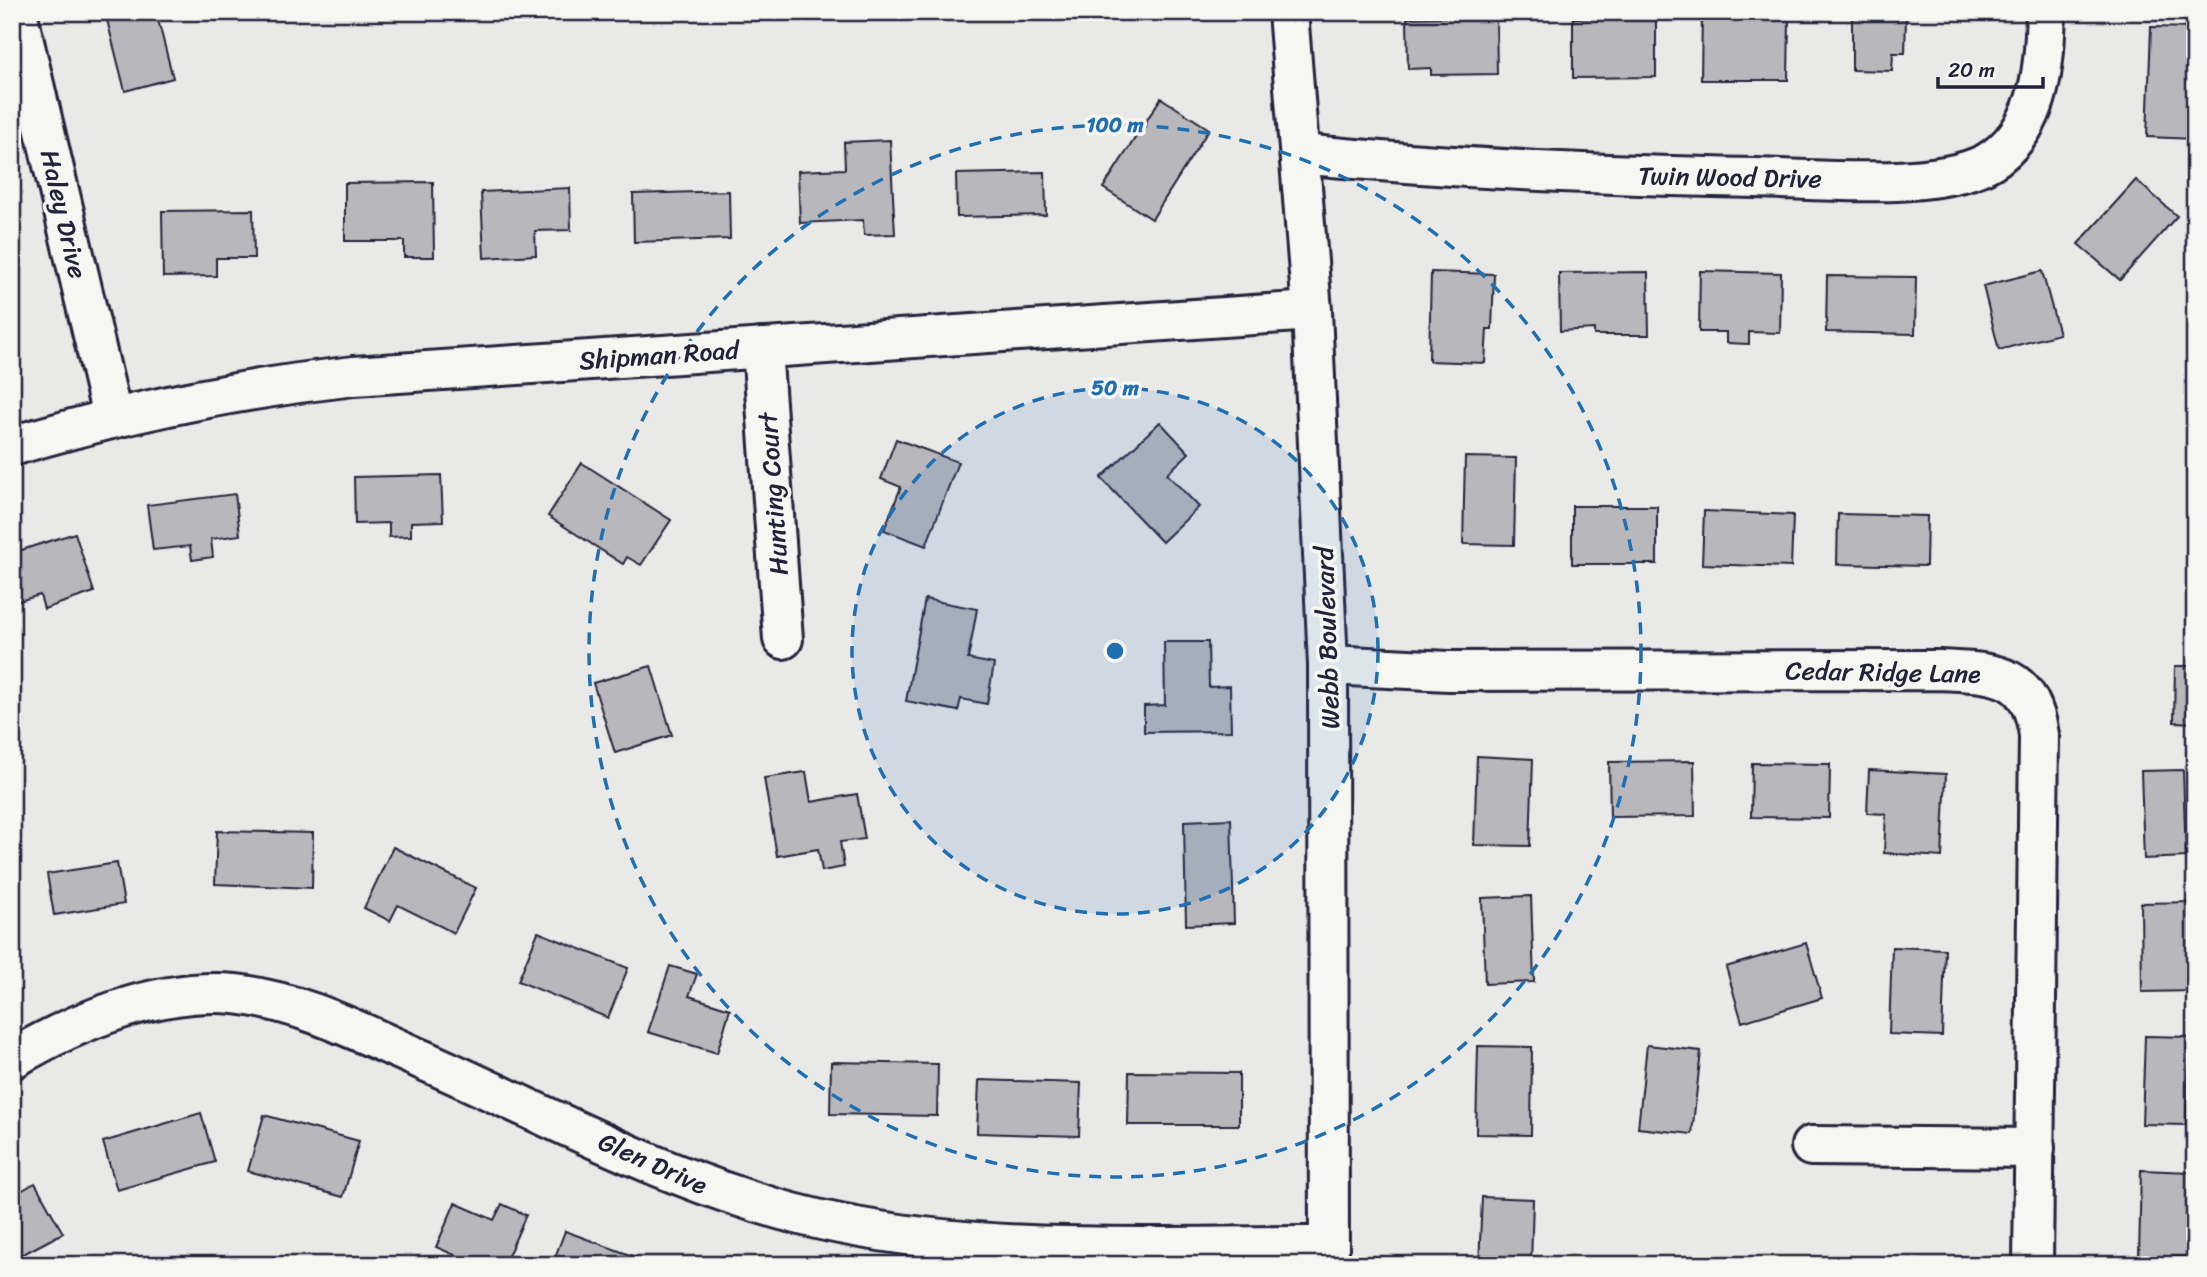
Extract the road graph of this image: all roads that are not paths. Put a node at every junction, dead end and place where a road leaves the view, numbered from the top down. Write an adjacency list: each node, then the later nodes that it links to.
1 (17, 12): 7 (street, Haley Drive)
2 (1289, 12): 4 (street, Webb Boulevard)
3 (2046, 12): 4 (street, Twin Wood Drive)
4 (1301, 154): 5 (street, Webb Boulevard)
5 (1312, 311): 6 (street, Shipman Road); 10 (street, Webb Boulevard)
6 (762, 348): 7 (street, Shipman Road); 9 (street, Hunting Court)
7 (112, 416): 8 (street, Shipman Road)
8 (12, 446)
9 (783, 639)
10 (1328, 665): 13 (street, Cedar Ridge Lane); 14 (street, Webb Boulevard)
11 (12, 1059): 14 (street, Glen Drive)
12 (1811, 1146): 13 (street)
13 (2035, 1148): 15 (street, Cedar Ridge Lane)
14 (1329, 1256)
15 (2033, 1265)

